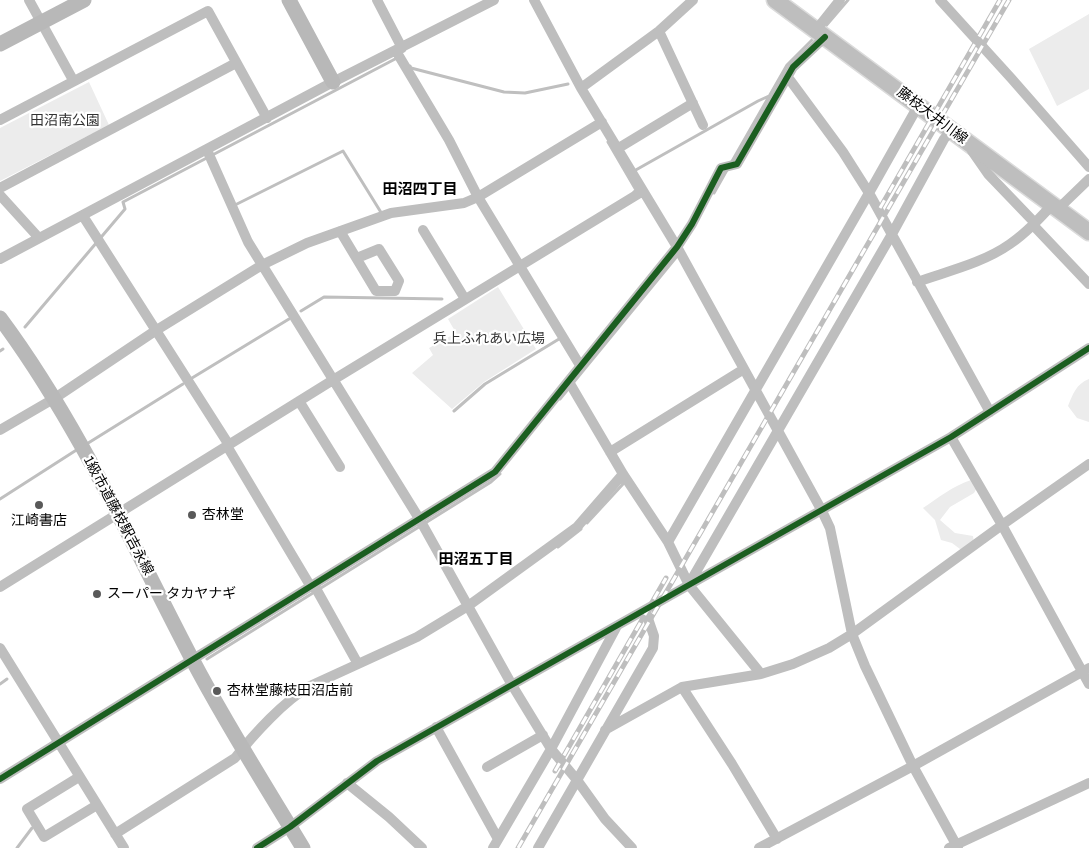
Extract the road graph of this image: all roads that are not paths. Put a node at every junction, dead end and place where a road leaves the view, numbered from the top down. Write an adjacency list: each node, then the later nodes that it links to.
1 (29, 0): 11 (street)
2 (84, 0): 11 (street)
3 (289, 0): 19 (street)
4 (377, 0): 15 (street)
5 (494, 0): 15 (street)
6 (534, 0): 20 (street)
7 (693, 0): 12 (street)
8 (775, 0): 13 (main road, 藤枝大井川線)
9 (840, 0): 13 (street)
10 (940, 0): 30 (street)
11 (42, 22): 14 (street); 18 (street)
12 (658, 31): 20 (street); 21 (street)
13 (820, 33): 17 (street); 22 (main road, 藤枝大井川線)
14 (0, 44)
15 (399, 53): 19 (street); 36 (street)
16 (236, 63): 18 (street); 23 (street); 32 (street)
17 (787, 76): 34 (street); 45 (street)
18 (73, 80): 24 (street)
19 (333, 82): 23 (street)
20 (582, 88): 25 (street)
21 (693, 103): 26 (street); 28 (street)
22 (918, 106): 27 (main road, 藤枝大井川線); 34 (street)
23 (268, 118): 29 (street)
24 (0, 120)
25 (602, 122): 28 (street); 36 (street)
26 (703, 125)
27 (957, 135): 37 (main road, 藤枝大井川線); 39 (street); 43 (street)
28 (617, 149): 33 (street)
29 (209, 155): 38 (street); 48 (street)
30 (1089, 167)
31 (1089, 179): 37 (street)
32 (0, 188)
33 (643, 191): 45 (street); 49 (street)
34 (868, 193): 43 (street); 60 (street)
35 (0, 195): 44 (street)
36 (478, 197): 41 (street); 49 (street)
37 (1055, 207): 39 (street); 42 (main road, 藤枝大井川線)
38 (82, 216): 44 (street); 54 (street)
39 (1034, 224): 50 (street); 51 (street)
40 (423, 230): 52 (street)
41 (340, 231): 46 (street); 48 (street)
42 (1089, 232)
43 (892, 234): 50 (street); 65 (street)
44 (39, 238): 47 (street)
45 (680, 250): 56 (street); 57 (street)
46 (356, 258): 46 (street)
47 (0, 259)
48 (262, 265): 54 (street); 58 (street)
49 (520, 266): 52 (street); 56 (street)
50 (917, 282): 63 (street)
51 (1089, 284)
52 (465, 299): 58 (street)
53 (0, 318): 61 (street, 1級市道藤枝駅吉永線)
54 (155, 331): 61 (street); 67 (street)
55 (1089, 348): 63 (street)
56 (581, 367): 59 (street)
57 (744, 369): 60 (street); 68 (street)
58 (332, 380): 62 (street); 74 (street)
59 (569, 382): 68 (street); 74 (street)
60 (756, 390): 65 (street); 76 (street)
61 (55, 398): 64 (street); 73 (street, 1級市道藤枝駅吉永線)
62 (298, 401): 67 (street); 70 (street)
63 (990, 412): 66 (street)
64 (0, 430)
65 (778, 430): 72 (street); 77 (street)
66 (951, 437): 72 (street); 75 (street)
67 (228, 445): 73 (street); 79 (street)
68 (610, 452): 71 (street)
69 (1089, 464): 75 (street)
70 (340, 467)
71 (623, 474): 76 (street); 80 (street)
72 (822, 510): 77 (street); 83 (street)
73 (118, 514): 78 (street); 85 (street, 1級市道藤枝駅吉永線)
74 (422, 525): 79 (street); 80 (street)
75 (1002, 525): 83 (street); 87 (street)
76 (668, 542): 77 (street)
77 (689, 585): 81 (street); 88 (street)
78 (0, 586)
79 (315, 589): 85 (street); 86 (street)
80 (468, 606): 86 (street); 90 (street)
81 (645, 610): 82 (street); 93 (street)
82 (618, 625): 90 (street); 96 (street)
83 (852, 634): 88 (street); 98 (street)
84 (0, 648): 95 (street)
85 (193, 660): 95 (street); 97 (street, 1級市道藤枝駅吉永線)
86 (358, 664): 97 (street)
87 (1086, 670): 89 (street); 98 (street)
88 (761, 674): 91 (street)
89 (1089, 684)
90 (512, 685): 92 (street); 94 (street)
91 (682, 687): 93 (street); 108 (street)
92 (436, 727): 103 (street); 109 (street)
93 (605, 730): 102 (street)
94 (543, 735): 96 (street); 99 (street)
95 (58, 744): 100 (street); 101 (street)
96 (551, 749): 102 (street); 109 (street)
97 (242, 750): 106 (street, 1級市道藤枝駅吉永線); 107 (street)
98 (913, 766): 108 (street); 111 (street)
99 (487, 767)
100 (79, 777): 105 (street); 105 (street)
101 (0, 779)
102 (578, 780): 115 (street); 116 (street)
103 (347, 783): 106 (street); 110 (street)
104 (1089, 783): 111 (street)
105 (97, 805): 107 (street)
106 (290, 827): 113 (street); 114 (street, 1級市道藤枝駅吉永線)
107 (115, 834): 112 (street)
108 (777, 839): 117 (street)
109 (496, 844)
110 (417, 847)
111 (955, 847)
112 (124, 848)
113 (257, 848)
114 (303, 848)
115 (538, 848)
116 (632, 848)
117 (760, 848)

